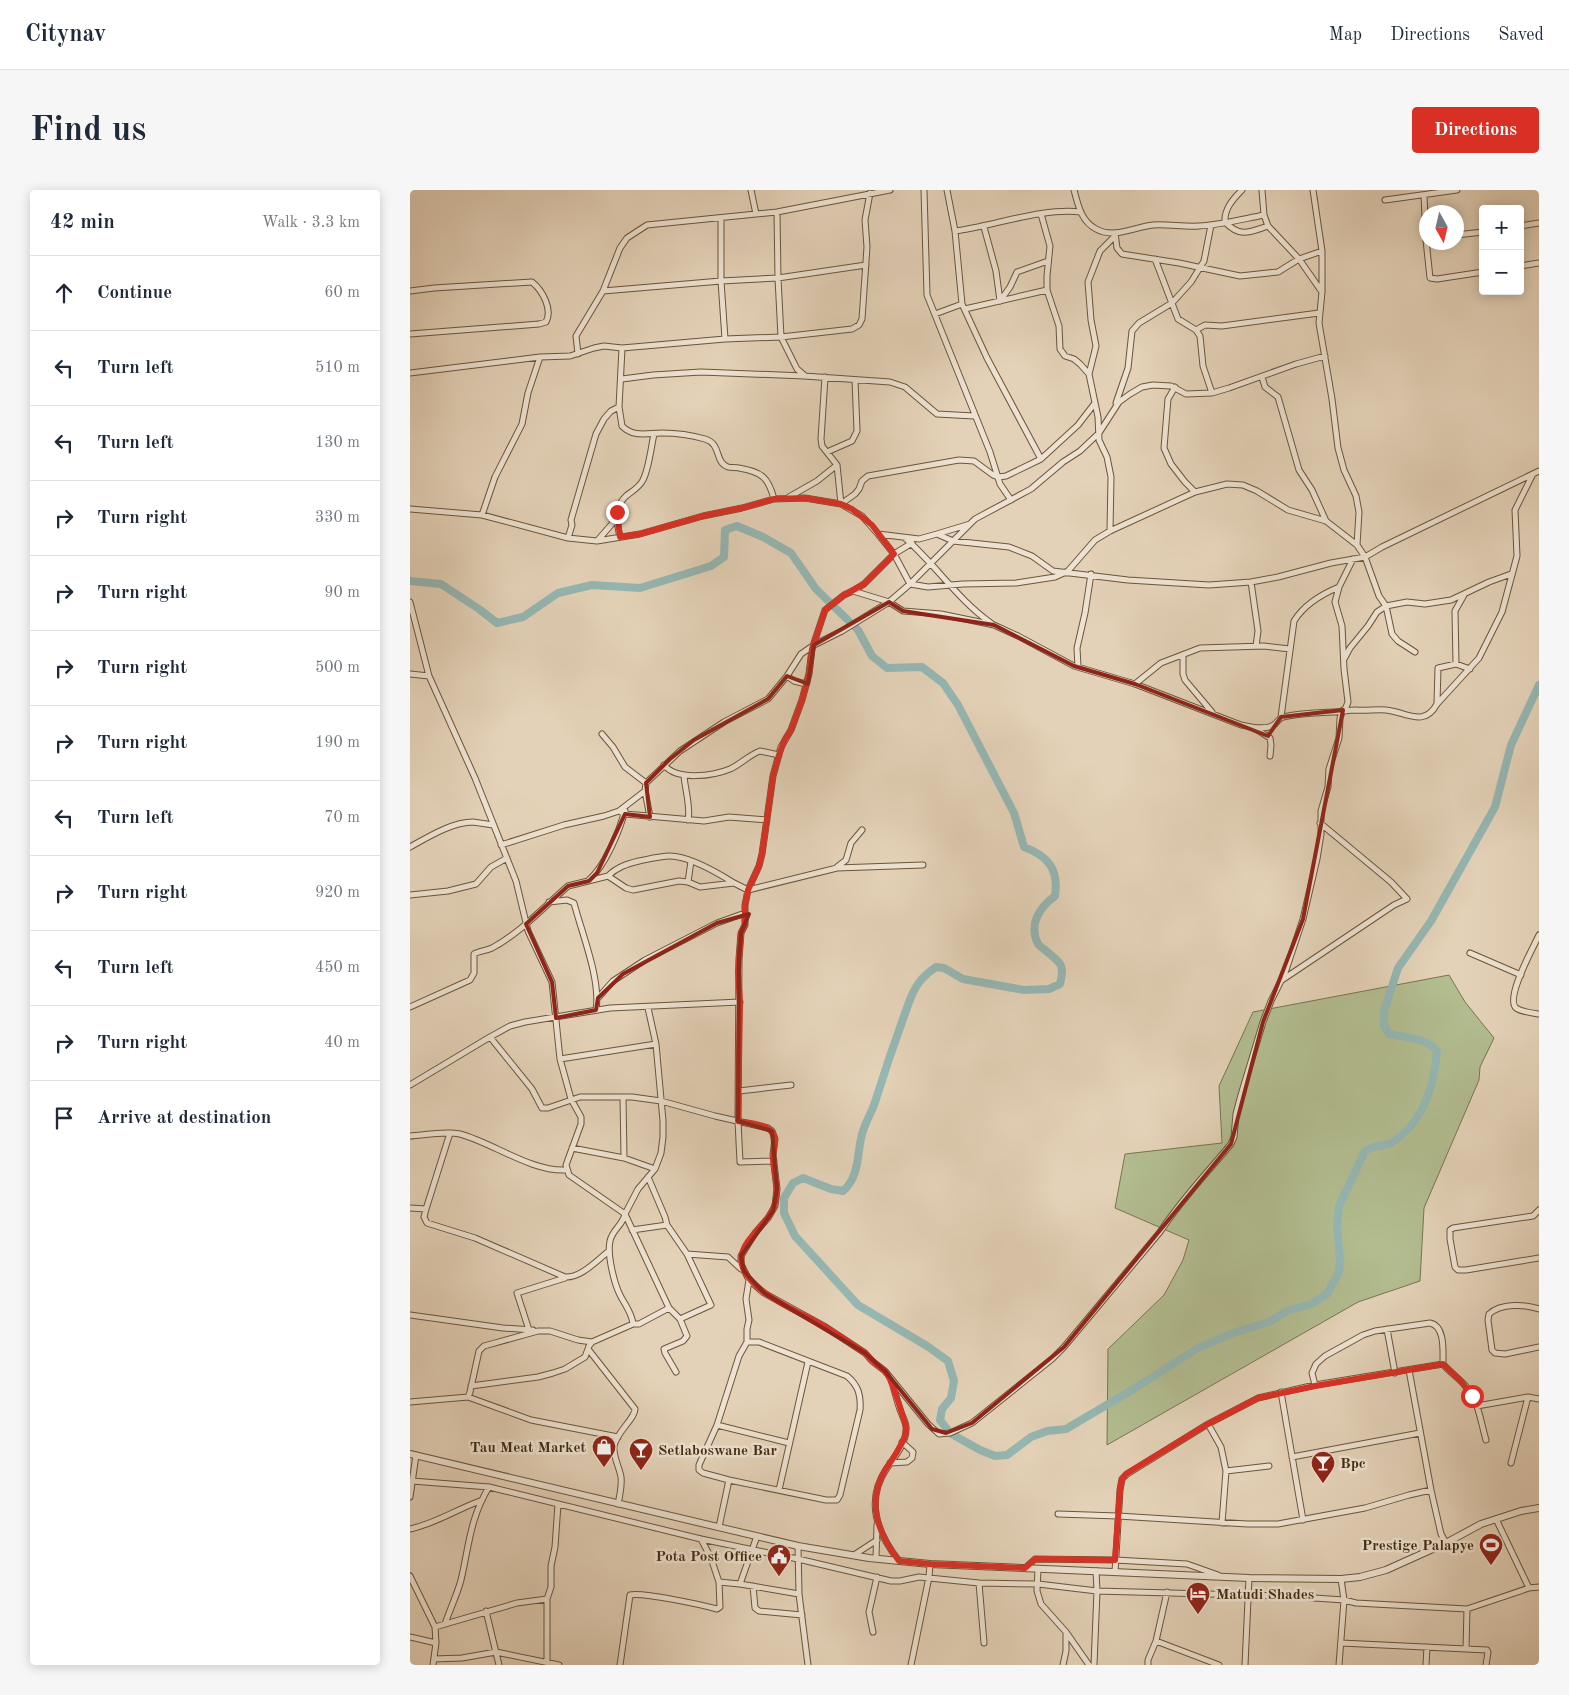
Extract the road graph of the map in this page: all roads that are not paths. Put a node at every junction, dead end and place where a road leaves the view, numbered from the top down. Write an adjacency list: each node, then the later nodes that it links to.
1 (751, 190): 18 (street)
2 (890, 190): 10 (street)
3 (924, 190): 52 (street)
4 (947, 190): 28 (street)
5 (1074, 190): 13 (street)
6 (1242, 190): 22 (street)
7 (1262, 190): 20 (street)
8 (1313, 190): 33 (street)
9 (1457, 190): 11 (street)
10 (870, 193): 16 (street); 38 (street)
11 (1424, 195): 12 (street); 14 (street)
12 (1385, 200)
13 (1077, 203): 15 (street); 17 (street)
14 (1424, 205)
15 (1068, 210): 17 (street); 19 (street)
16 (777, 212): 18 (street); 42 (street)
17 (1081, 212): 31 (street)
18 (756, 214): 21 (street)
19 (1041, 214): 26 (street); 36 (street)
20 (1264, 215): 22 (street); 27 (street)
21 (721, 218): 43 (street); 46 (street)
22 (1225, 222): 24 (street); 27 (street)
23 (1539, 223): 25 (street)
24 (1211, 225): 31 (street); 40 (street)
25 (1524, 225)
26 (984, 226): 28 (street); 48 (street)
27 (1268, 226): 35 (street)
28 (955, 231): 50 (street)
29 (1479, 232): 30 (street)
30 (1464, 234)
31 (1115, 235): 34 (street); 62 (street)
32 (1427, 250): 41 (street)
33 (1322, 251): 35 (street); 47 (street)
34 (1155, 259): 40 (street); 49 (street)
35 (1299, 259): 40 (street); 47 (street)
36 (1048, 262): 44 (street); 48 (street)
37 (1539, 263): 39 (street)
38 (866, 265): 42 (street); 55 (street)
39 (1524, 265)
40 (1200, 268): 49 (street)
41 (1479, 273)
42 (778, 278): 43 (street); 55 (street)
43 (721, 281): 46 (street); 56 (street)
44 (1047, 290): 48 (street); 62 (street)
45 (410, 291): 54 (street)
46 (604, 291): 58 (street)
47 (1322, 292): 51 (street)
48 (1000, 301): 50 (street)
49 (1172, 303): 53 (street); 71 (street)
50 (964, 307): 52 (street); 77 (street)
51 (1319, 313): 53 (street); 59 (street)
52 (935, 314): 73 (street)
53 (1196, 330): 69 (street)
54 (410, 334)
55 (781, 337): 56 (street); 63 (street)
56 (725, 339): 57 (street)
57 (622, 348): 58 (street); 66 (street)
58 (578, 354): 60 (street)
59 (1325, 356): 65 (street); 102 (street)
60 (540, 357): 61 (street); 88 (street)
61 (410, 373)
62 (1089, 374): 70 (street)
63 (804, 376): 64 (street); 66 (street)
64 (825, 377): 67 (street); 76 (street)
65 (1262, 377): 69 (street); 90 (street)
66 (622, 379): 72 (street)
67 (855, 380): 73 (street); 76 (street)
68 (1175, 388): 69 (street); 71 (street); 82 (street)
69 (1212, 393)
70 (1095, 403): 74 (street); 77 (street)
71 (1115, 406): 74 (street)
72 (619, 407): 75 (street); 97 (street)
73 (974, 416): 81 (street)
74 (1099, 433): 85 (street); 92 (street)
75 (654, 434): 84 (street); 89 (street)
76 (827, 452): 78 (street)
77 (1041, 459): 81 (street)
78 (836, 465): 83 (street); 86 (street)
79 (1539, 471): 80 (street)
80 (1533, 474): 104 (street); 109 (street)
81 (998, 477): 85 (street); 86 (street)
82 (1195, 492): 90 (street); 92 (street)
83 (789, 498): 84 (street); 86 (street)
84 (774, 499): 96 (street)
85 (1011, 500): 91 (street)
86 (841, 504): 93 (street)
87 (410, 508): 88 (street)
88 (482, 515): 97 (street)
89 (617, 518): 96 (street); 100 (street)
90 (1326, 521): 102 (street)
91 (970, 523): 94 (street); 99 (street)
92 (1110, 531): 107 (street)
93 (878, 534): 95 (street); 103 (street)
94 (937, 534): 98 (street); 99 (street)
95 (903, 536): 98 (street); 101 (street)
96 (620, 537): 100 (street)
97 (568, 538): 100 (street)
98 (919, 539): 101 (street)
99 (953, 540): 106 (street); 107 (street)
100 (598, 541)
101 (912, 544): 103 (street); 106 (street)
102 (1357, 545): 104 (street)
103 (894, 554): 111 (street); 114 (street)
104 (1365, 557): 105 (street); 118 (street)
105 (1353, 559): 110 (street); 113 (street)
106 (931, 564): 111 (street); 112 (street)
107 (1068, 571): 108 (street); 112 (street)
108 (1091, 574): 110 (street); 127 (street)
109 (1511, 574): 115 (street); 128 (street)
110 (1251, 582): 121 (street)
111 (910, 584): 112 (street); 117 (street)
112 (950, 586): 119 (street)
113 (1339, 587): 122 (street); 125 (street)
114 (853, 591): 117 (street); 120 (street)
115 (1464, 595): 118 (street); 126 (street)
116 (410, 602): 130 (street)
117 (889, 602): 119 (street); 120 (street)
118 (1386, 606): 123 (street); 125 (street)
119 (994, 625): 127 (street)
120 (814, 645): 131 (street); 132 (street)
121 (1256, 646): 122 (street); 124 (street)
122 (1290, 649): 137 (street)
123 (1415, 652)
124 (1182, 656): 133 (street); 136 (street)
125 (1344, 659): 135 (street)
126 (1456, 664): 128 (street); 134 (street)
127 (1078, 667): 133 (street)
128 (1470, 669): 134 (street)
129 (410, 674): 130 (street)
130 (429, 676): 153 (street)
131 (787, 676): 132 (street); 144 (street)
132 (806, 684): 142 (street)
133 (1135, 684): 136 (street)
134 (1437, 704): 135 (street)
135 (1344, 710): 137 (street); 152 (street)
136 (1214, 714): 139 (street)
137 (1281, 717): 138 (street)
138 (1272, 726): 139 (street); 141 (street)
139 (1254, 728): 141 (street)
140 (602, 734): 146 (street)
141 (1270, 738): 143 (street)
142 (779, 755): 145 (street); 151 (street)
143 (1270, 756)
144 (664, 765): 145 (street); 146 (street)
145 (684, 776): 150 (street)
146 (646, 784): 147 (street)
147 (645, 791): 148 (street); 149 (street)
148 (622, 813): 149 (street); 155 (street); 162 (street)
149 (650, 817): 150 (street)
150 (688, 820): 151 (street)
151 (767, 820): 165 (street)
152 (1320, 823): 173 (street); 173 (street)
153 (493, 825): 155 (street); 156 (street)
154 (862, 830): 160 (street)
155 (502, 845): 157 (street)
156 (410, 848)
157 (506, 858): 166 (street); 169 (street)
158 (691, 861): 161 (street); 163 (street); 164 (street)
159 (924, 865): 160 (street)
160 (837, 868): 165 (street)
161 (608, 876): 162 (street); 163 (street)
162 (588, 881): 167 (street)
163 (688, 882): 164 (street)
164 (734, 884): 165 (street)
165 (748, 890): 168 (street)
166 (410, 895)
167 (549, 902): 169 (street); 174 (street)
168 (745, 913): 174 (street); 175 (street)
169 (526, 924): 176 (street); 180 (street)
170 (1539, 936): 172 (street)
171 (1470, 953): 172 (street)
172 (1521, 975): 179 (street)
173 (1282, 980): 228 (street)
174 (598, 998): 178 (street)
175 (740, 1002): 177 (street); 186 (street)
176 (410, 1007)
177 (648, 1008): 178 (street); 182 (street)
178 (596, 1010): 180 (street)
179 (1539, 1014)
180 (556, 1018): 181 (street); 183 (street)
181 (490, 1037): 184 (street); 188 (street)
182 (656, 1044): 183 (street); 189 (street)
183 (560, 1059): 188 (street)
184 (410, 1085)
185 (791, 1085): 186 (street)
186 (739, 1091): 190 (street)
187 (623, 1097): 188 (street); 189 (street); 194 (street)
188 (572, 1099): 193 (street)
189 (661, 1101): 190 (street); 196 (street)
190 (738, 1121): 195 (street); 195 (street)
191 (450, 1134): 192 (street); 197 (street); 200 (street)
192 (410, 1136)
193 (572, 1148): 194 (street); 197 (street)
194 (624, 1158): 196 (street)
195 (774, 1161): 208 (street)
196 (655, 1169): 198 (street)
197 (566, 1170): 202 (street)
198 (648, 1177): 202 (street); 203 (street)
199 (410, 1208): 200 (street)
200 (426, 1209): 209 (street)
201 (1539, 1210): 207 (street)
202 (625, 1214): 204 (street); 205 (street)
203 (667, 1225): 204 (street); 206 (street)
204 (632, 1230): 211 (street)
205 (609, 1252): 209 (street); 215 (street)
206 (687, 1254): 208 (street); 214 (street)
207 (1539, 1258)
208 (744, 1271): 210 (street)
209 (565, 1277): 217 (street)
210 (749, 1280): 220 (street); 228 (street)
211 (669, 1308): 214 (street); 215 (street)
212 (1539, 1309): 221 (street)
213 (410, 1315): 217 (street)
214 (680, 1319): 226 (street)
215 (633, 1324): 219 (street)
216 (1387, 1329): 224 (street); 227 (street); 230 (street)
217 (529, 1330): 218 (street)
218 (538, 1331): 219 (street); 229 (street)
219 (592, 1342): 222 (street)
220 (747, 1342): 223 (street); 238 (street)
221 (1539, 1348)
222 (588, 1349): 229 (street); 240 (street)
223 (808, 1362): 243 (street); 253 (street)
224 (1443, 1364): 225 (street); 236 (street)
225 (1410, 1370): 227 (street); 239 (street)
226 (676, 1372)
227 (1395, 1373): 230 (street)
228 (891, 1379): 242 (street)
229 (471, 1386): 232 (street)
230 (1315, 1386): 231 (street)
231 (1281, 1392): 237 (street); 245 (street)
232 (468, 1396): 235 (street); 240 (street)
233 (1528, 1397): 234 (street); 236 (street); 247 (street)
234 (1539, 1399)
235 (410, 1402)
236 (1477, 1406): 241 (street)
237 (1208, 1424): 249 (street); 261 (street)
238 (717, 1425): 243 (street); 250 (street)
239 (1420, 1433): 245 (street); 254 (street)
240 (618, 1437): 258 (street)
241 (1486, 1440)
242 (902, 1442): 246 (street); 246 (street)
243 (789, 1443): 253 (street)
244 (413, 1454): 251 (street); 258 (street)
245 (1292, 1457): 263 (street)
246 (890, 1463): 264 (street)
247 (1510, 1463)
248 (1269, 1466): 249 (street)
249 (1226, 1471): 265 (street)
250 (729, 1480): 253 (street); 266 (street)
251 (412, 1482): 252 (street); 255 (street)
252 (489, 1487): 256 (street); 257 (street)
253 (779, 1490)
254 (1431, 1490): 263 (street); 271 (street)
255 (410, 1497)
256 (480, 1501): 267 (street); 306 (street)
257 (558, 1504): 269 (street); 301 (street)
258 (618, 1504): 266 (street)
259 (1539, 1508): 262 (street)
260 (1058, 1514): 261 (street)
261 (1118, 1516): 265 (street); 277 (street)
262 (1496, 1519): 271 (street); 296 (street)
263 (1303, 1520): 265 (street)
264 (877, 1522): 270 (street); 278 (street)
265 (1222, 1523)
266 (719, 1527): 268 (street)
267 (410, 1529)
268 (757, 1536): 272 (street); 273 (street)
269 (701, 1539): 273 (street); 290 (street)
270 (877, 1540): 274 (street); 275 (street)
271 (1446, 1543): 289 (street)
272 (798, 1546): 274 (street); 276 (street)
273 (752, 1549): 276 (street); 292 (street)
274 (854, 1555): 275 (street)
275 (876, 1558): 278 (street)
276 (798, 1559): 286 (street); 299 (street)
277 (1115, 1560): 280 (street); 283 (street); 285 (street)
278 (899, 1561): 279 (street)
279 (930, 1564): 280 (street); 287 (street)
280 (1025, 1568): 281 (street)
281 (1038, 1569): 282 (street); 293 (street)
282 (1096, 1571): 283 (street); 297 (street)
283 (1115, 1572): 285 (street)
284 (410, 1576): 307 (street)
285 (1220, 1576): 288 (street)
286 (877, 1577): 287 (street); 308 (street)
287 (929, 1577): 291 (street); 321 (street)
288 (1249, 1578): 289 (street); 300 (street)
289 (1341, 1579): 302 (street)
290 (719, 1582): 292 (street); 325 (street)
291 (978, 1583): 293 (street); 313 (street)
292 (740, 1584): 294 (street)
293 (1038, 1584): 297 (street); 309 (street)
294 (753, 1586): 299 (street); 305 (street)
295 (1539, 1587): 296 (street)
296 (1529, 1588): 303 (street)
297 (1098, 1591): 298 (street); 329 (street)
298 (1167, 1592): 300 (street); 311 (street)
299 (799, 1594): 305 (street)
300 (1249, 1596): 302 (street); 332 (street)
301 (547, 1599): 304 (street); 320 (street)
302 (1344, 1600): 303 (street); 314 (street)
303 (1467, 1610): 316 (street)
304 (486, 1611): 306 (street); 317 (street)
305 (802, 1615): 326 (street)
306 (445, 1624): 307 (street)
307 (434, 1627): 312 (street)
308 (873, 1632)
309 (1066, 1632): 327 (street); 328 (street)
310 (410, 1637): 312 (street)
311 (1156, 1641): 330 (street); 331 (street)
312 (436, 1643): 319 (street)
313 (984, 1643)
314 (1341, 1643): 315 (street); 333 (street)
315 (1427, 1647): 316 (street); 334 (street)
316 (1466, 1649): 335 (street)
317 (496, 1652): 318 (street); 320 (street); 323 (street)
318 (462, 1658): 319 (street); 322 (street)
319 (433, 1662)
320 (548, 1662): 324 (street)
321 (912, 1664)
322 (464, 1665)
323 (499, 1665)
324 (557, 1665)
325 (620, 1665)
326 (808, 1665)
327 (1064, 1665)
328 (1089, 1665)
329 (1094, 1665)
330 (1148, 1665)
331 (1218, 1665)
332 (1245, 1665)
333 (1339, 1665)
334 (1426, 1665)
335 (1486, 1665)

